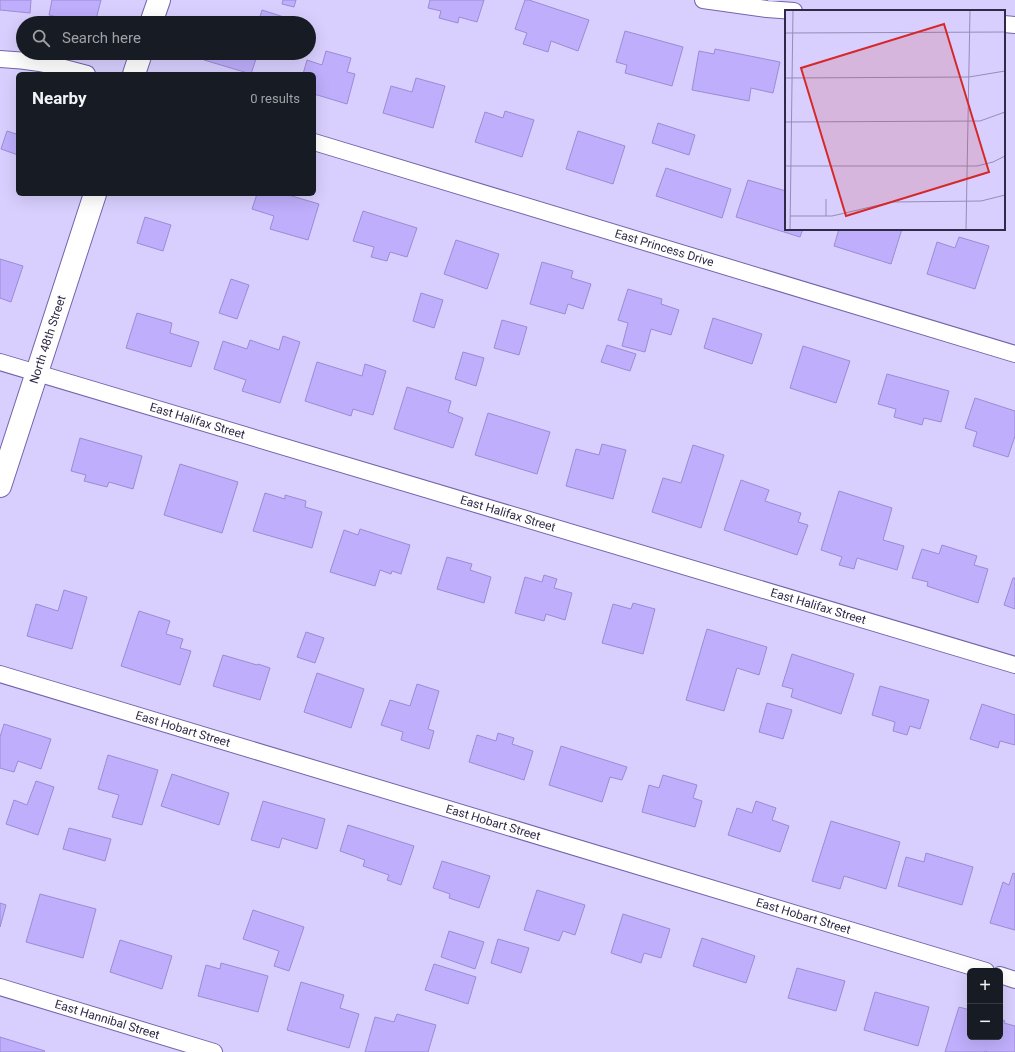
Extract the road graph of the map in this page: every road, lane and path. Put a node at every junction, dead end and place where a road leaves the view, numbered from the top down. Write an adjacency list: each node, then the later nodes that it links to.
1 (159, 0): 4 (street)
2 (702, 0): 3 (street)
3 (785, 10)
4 (153, 16)
5 (0, 59): 6 (street)
6 (16, 60)
7 (17, 60): 9 (street)
8 (139, 60): 10 (street)
9 (80, 72)
10 (135, 72)
11 (316, 143): 13 (street, East Princess Drive)
12 (94, 196): 15 (street, North 48th Street)
13 (1015, 354)
14 (0, 362): 15 (street, East Halifax Street)
15 (37, 373): 16 (street, North 48th Street); 17 (street, East Halifax Street)
16 (0, 486)
17 (1015, 665)
18 (0, 674): 19 (street, East Hobart Street)
19 (976, 968)
20 (1003, 976): 21 (street)
21 (1015, 980)
22 (0, 987): 23 (street, East Hannibal Street)
23 (214, 1052)

